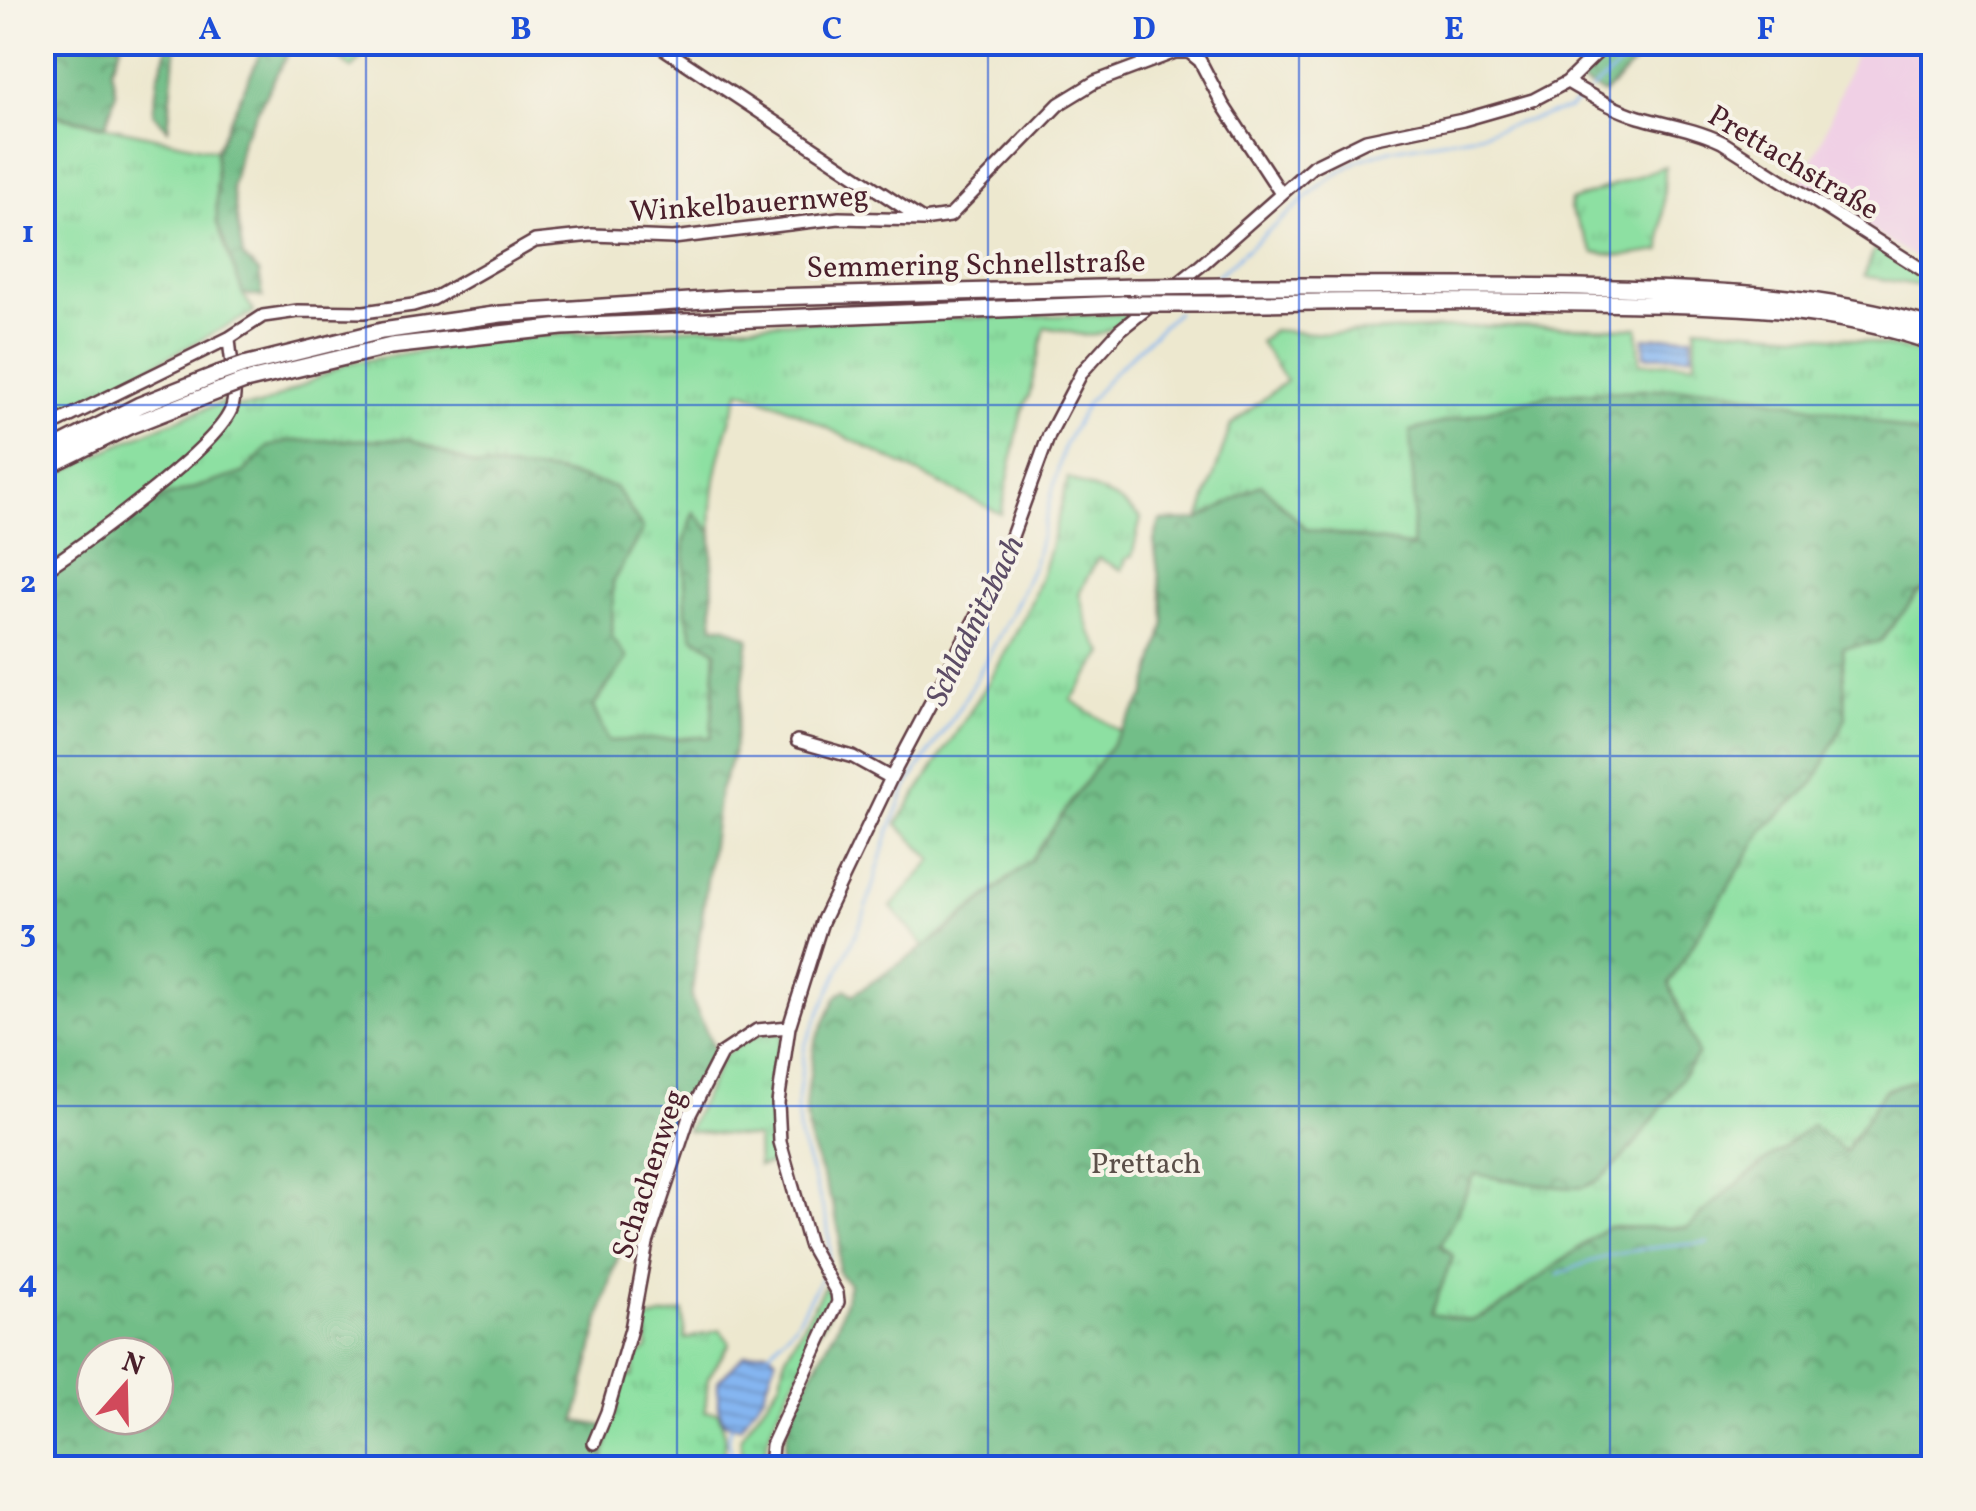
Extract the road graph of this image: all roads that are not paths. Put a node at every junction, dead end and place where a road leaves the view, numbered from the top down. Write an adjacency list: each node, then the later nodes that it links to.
1 (654, 42): 5 (street)
2 (1608, 42): 3 (street)
3 (1571, 84): 4 (street); 6 (street, Prettachstraße)
4 (1280, 192): 5 (street, Winkelbauernweg); 17 (street)
5 (923, 220): 8 (street, Winkelbauernweg)
6 (1934, 277)
7 (1934, 327): 10 (highway, Semmering Schnellstraße, bridge)
8 (229, 338): 12 (street, Winkelbauernweg); 15 (street)
9 (1934, 343): 10 (highway, Semmering Schnellstraße, bridge)
10 (244, 373): 11 (highway, Semmering Schnellstraße, bridge)
11 (220, 382): 13 (highway, Semmering Schnellstraße); 14 (highway, Semmering Schnellstraße)
12 (42, 430)
13 (42, 455)
14 (42, 469)
15 (42, 572)
16 (797, 742): 17 (street)
17 (892, 778): 18 (street)
18 (788, 1027): 19 (street, Schachenweg); 20 (street)
19 (594, 1442)
20 (770, 1468)

